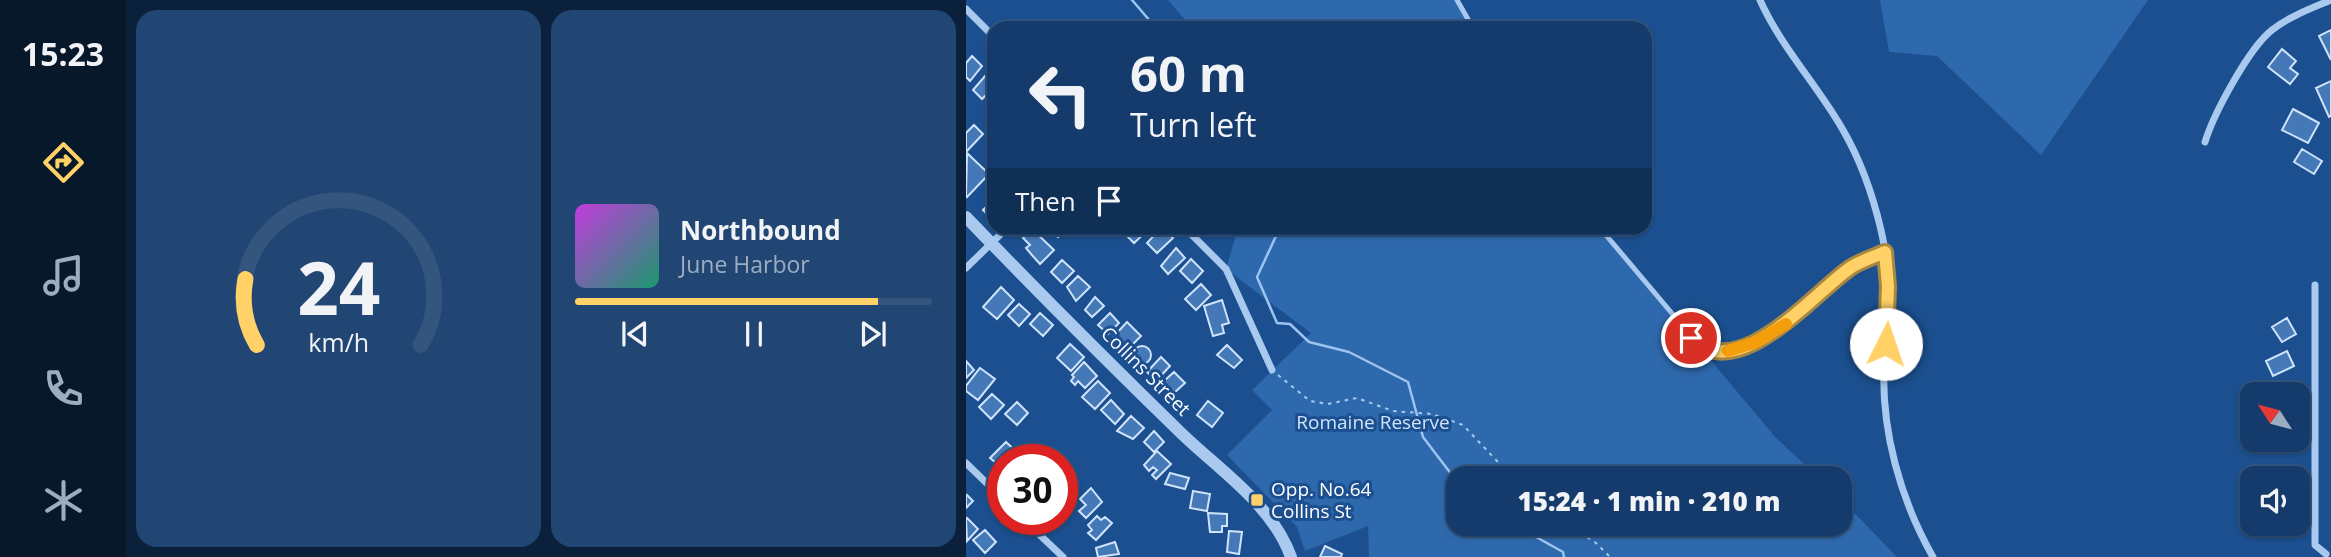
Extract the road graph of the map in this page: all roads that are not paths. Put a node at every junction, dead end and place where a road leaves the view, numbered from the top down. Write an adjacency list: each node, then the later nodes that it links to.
1 (1457, 0): 5 (lane)
2 (1760, 0): 13 (street)
3 (2331, 0): 7 (street)
4 (966, 9): 6 (street)
5 (1469, 21)
6 (987, 30)
7 (2205, 142)
8 (966, 217): 12 (street, Collins Street)
9 (1000, 235): 12 (street)
10 (1192, 235): 16 (street)
11 (1606, 235): 13 (lane)
12 (991, 243): 14 (street); 22 (street, Collins Street)
13 (1885, 252): 23 (street)
14 (966, 268)
15 (2315, 285): 20 (street)
16 (1272, 370)
17 (966, 463): 18 (street)
18 (987, 483)
19 (1040, 535): 21 (street)
20 (2327, 554)
21 (1063, 557)
22 (1291, 557)
23 (1933, 557)

